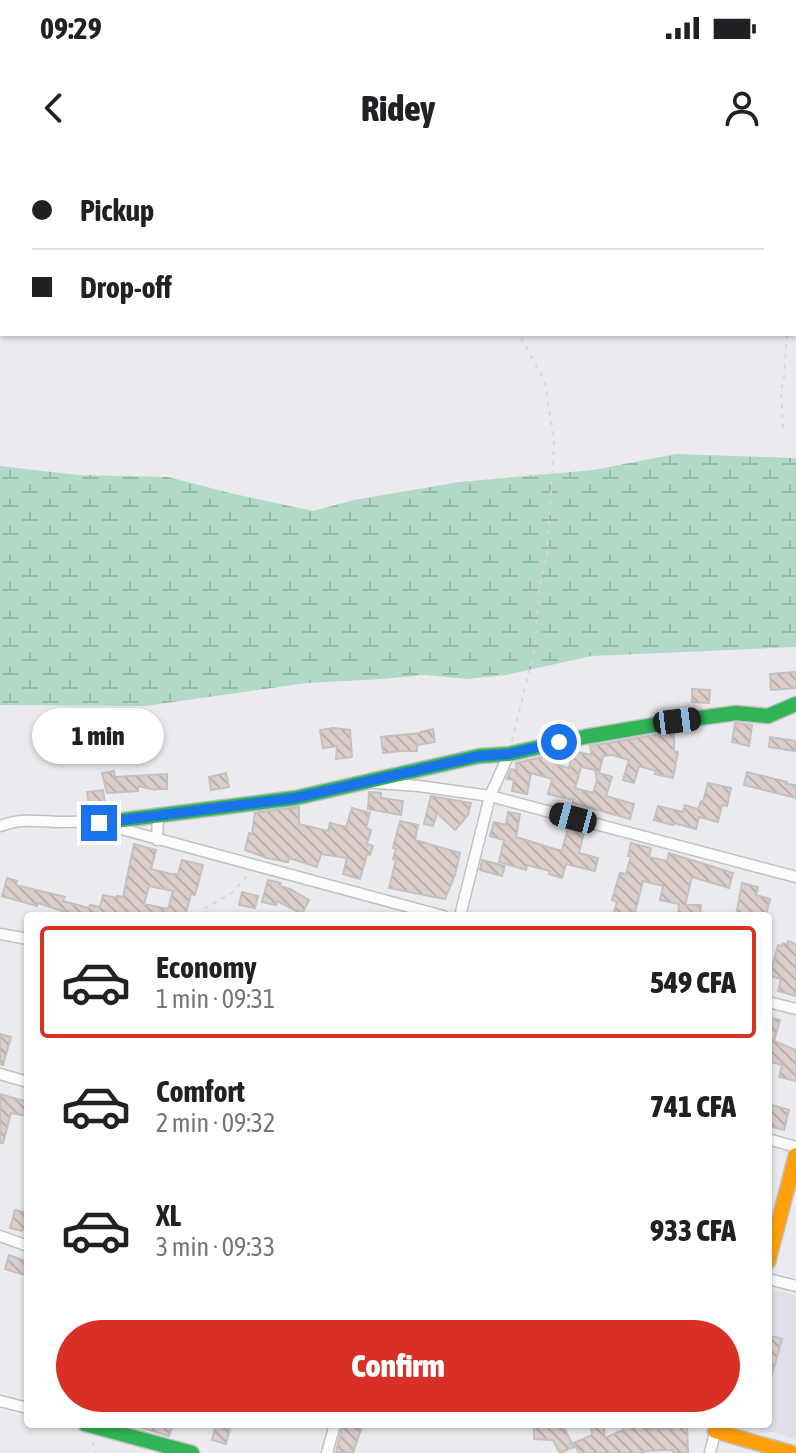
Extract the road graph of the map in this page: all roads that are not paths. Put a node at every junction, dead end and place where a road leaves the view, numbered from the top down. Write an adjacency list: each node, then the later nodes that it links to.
1 (796, 704): 2 (street)
2 (509, 754): 3 (street); 4 (street)
3 (365, 782): 4 (street); 5 (street)
4 (490, 796): 9 (street); 11 (street)
5 (158, 816): 6 (street); 8 (street)
6 (99, 823): 7 (street); 8 (street)
7 (0, 826)
8 (157, 840): 10 (street)
9 (796, 877)
10 (428, 912)
11 (461, 912)
12 (0, 934): 13 (street)
13 (24, 938)
14 (772, 1003): 15 (street)
15 (796, 1009)
16 (0, 1074): 17 (street)
17 (24, 1081)
18 (772, 1140): 19 (street)
19 (796, 1147)
20 (796, 1155): 23 (street)
21 (0, 1236): 22 (street)
22 (24, 1245)
23 (772, 1247)
24 (772, 1280): 25 (street)
25 (796, 1286)
26 (0, 1401): 27 (street)
27 (24, 1407)
28 (100, 1428): 31 (street)
29 (334, 1428): 32 (street)
30 (716, 1428): 33 (street); 34 (street)
31 (192, 1453)
32 (327, 1453)
33 (710, 1453)
34 (792, 1453)

